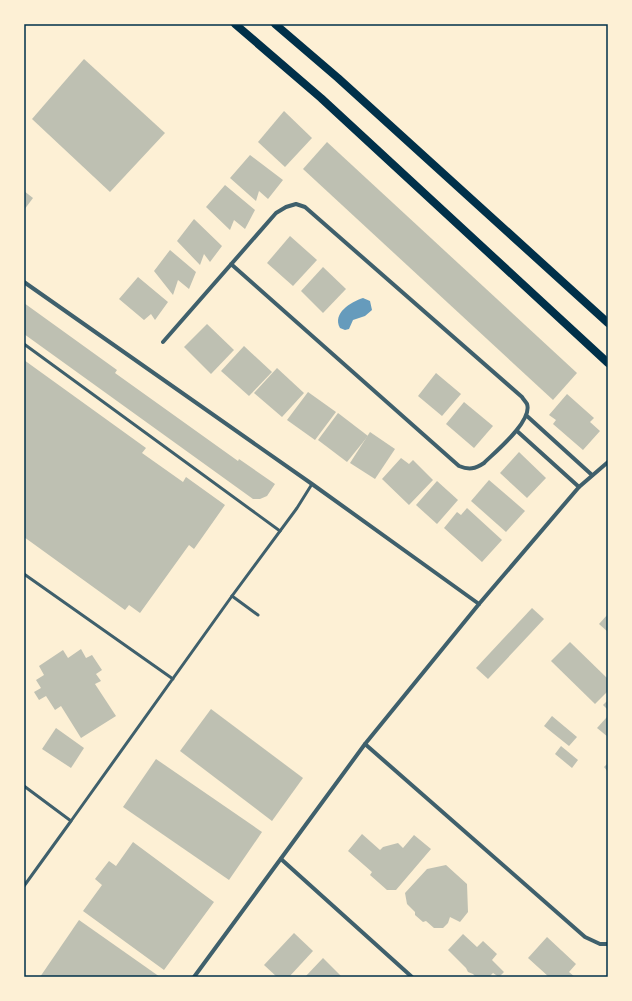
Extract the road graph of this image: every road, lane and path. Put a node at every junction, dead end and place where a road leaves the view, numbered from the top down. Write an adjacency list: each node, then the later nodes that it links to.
1 (236, 24): 8 (main road)
2 (274, 24): 5 (main road)
3 (231, 264): 6 (street); 9 (street); 10 (street)
4 (24, 282): 14 (street)
5 (608, 323)
6 (163, 342)
7 (24, 344): 16 (lane)
8 (608, 363)
9 (527, 416): 10 (street); 13 (street)
10 (517, 431): 15 (street)
11 (608, 458): 12 (street)
12 (606, 463): 13 (street)
13 (592, 475): 15 (street)
14 (312, 484): 16 (lane); 19 (street)
15 (579, 487): 19 (street)
16 (280, 531): 18 (lane)
17 (24, 574): 21 (lane)
18 (232, 596): 20 (lane); 21 (lane)
19 (479, 604): 22 (street)
20 (258, 615)
21 (173, 680): 24 (lane)
22 (365, 744): 25 (street); 27 (street)
23 (24, 786): 24 (lane)
24 (72, 821): 26 (lane)
25 (281, 859): 28 (street); 29 (street)
26 (24, 886)
27 (608, 944)
28 (194, 977)
29 (412, 977)

